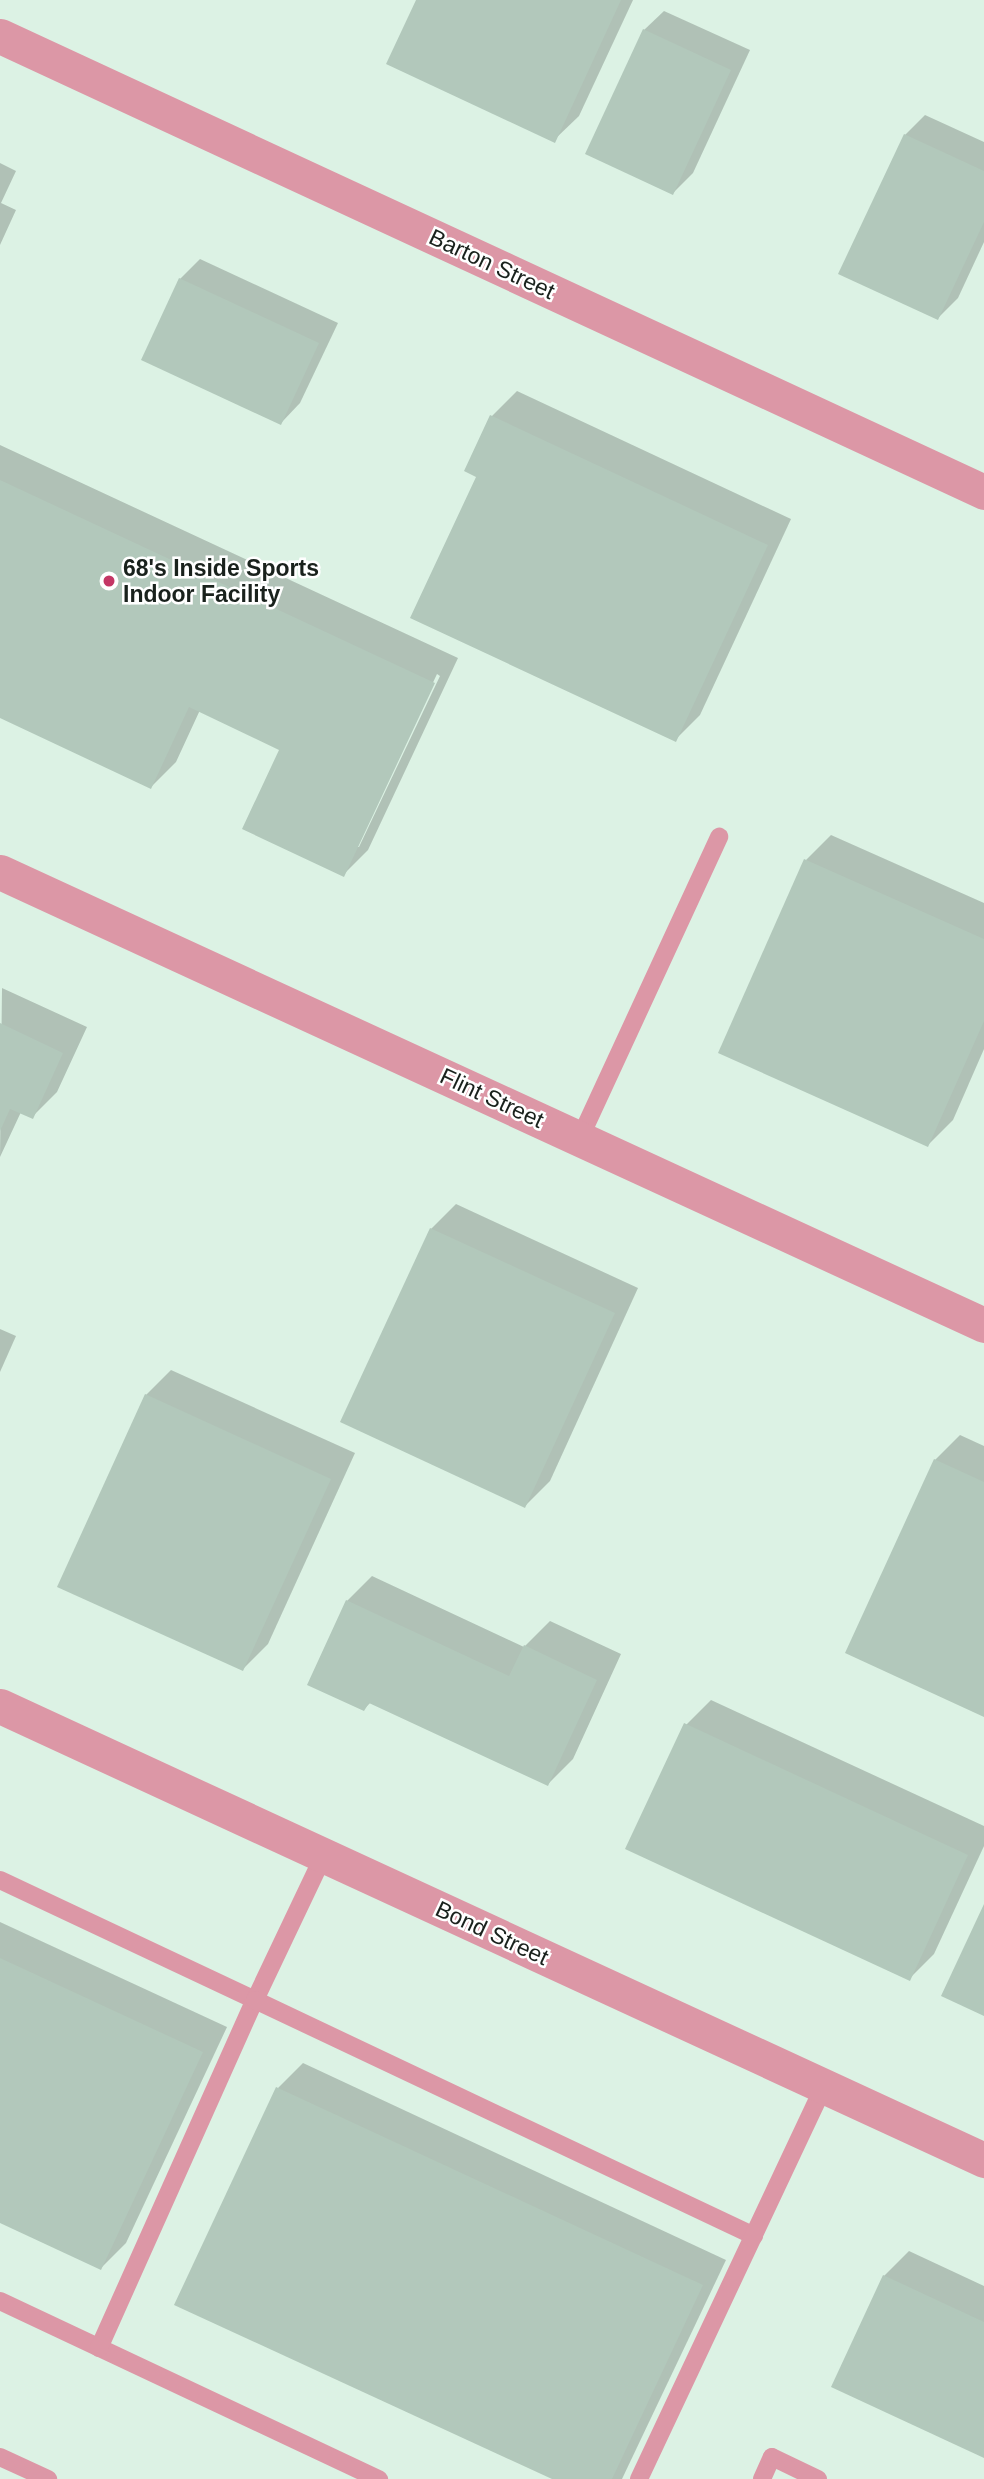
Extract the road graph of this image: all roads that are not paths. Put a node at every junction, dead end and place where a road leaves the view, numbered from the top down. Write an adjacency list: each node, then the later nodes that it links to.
1 (0, 36): 2 (street, Barton Street)
2 (984, 492)
3 (719, 837): 5 (lane)
4 (0, 872): 5 (street, Flint Street)
5 (580, 1138): 6 (street, Flint Street)
6 (984, 1325)
7 (0, 1706): 8 (street, Bond Street)
8 (324, 1856): 10 (lane); 11 (street, Bond Street)
9 (0, 1880): 10 (lane)
10 (255, 2000): 13 (lane); 15 (lane)
11 (824, 2086): 12 (street, Bond Street); 13 (lane)
12 (984, 2160)
13 (754, 2236): 19 (lane)
14 (0, 2301): 15 (lane)
15 (99, 2348): 18 (lane)
16 (0, 2457): 17 (lane)
17 (48, 2479)
18 (379, 2479)
19 (639, 2479)
20 (762, 2479): 21 (lane)
21 (818, 2479)

